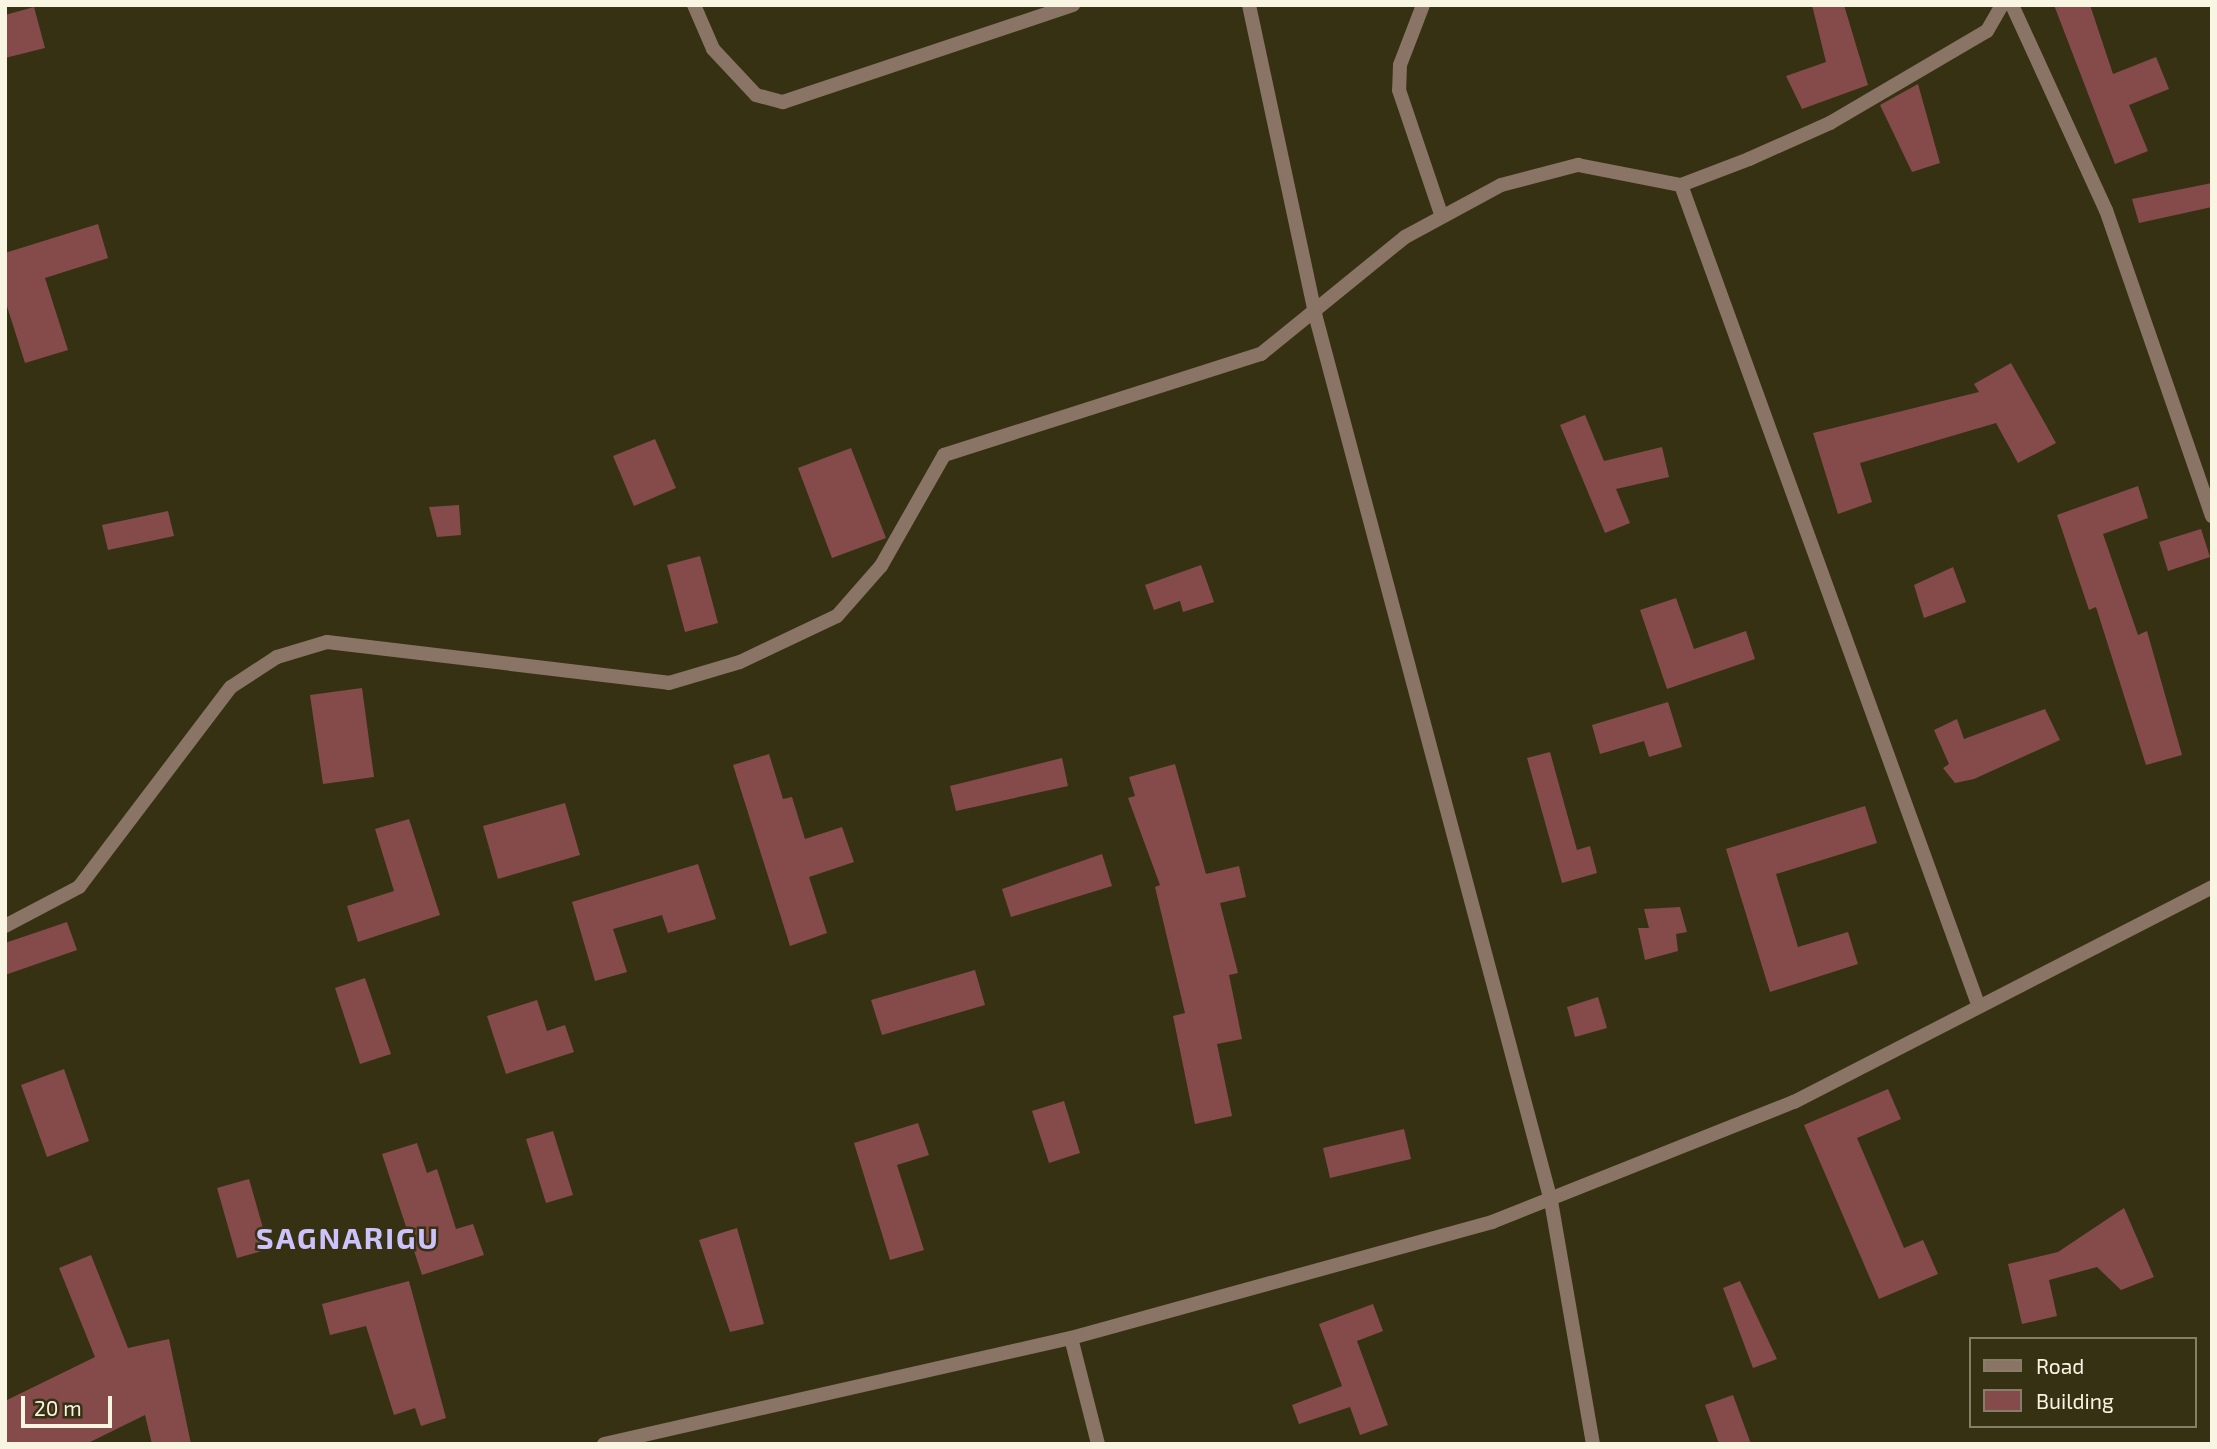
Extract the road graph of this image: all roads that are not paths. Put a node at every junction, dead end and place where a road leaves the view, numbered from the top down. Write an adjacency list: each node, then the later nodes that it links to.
1 (694, 5): 2 (street)
2 (1073, 5)
3 (1250, 5): 9 (street)
4 (1423, 5): 8 (street)
5 (2002, 5): 7 (street)
6 (2012, 5): 10 (street)
7 (1681, 185): 8 (street); 13 (street)
8 (1441, 214): 9 (street)
9 (1315, 314): 12 (street); 14 (street)
10 (2212, 516)
11 (2212, 887): 13 (street)
12 (5, 926)
13 (1978, 1003): 14 (street)
14 (1551, 1200): 15 (street); 18 (street)
15 (1071, 1338): 16 (street); 17 (street)
16 (604, 1444)
17 (1098, 1444)
18 (1592, 1444)

